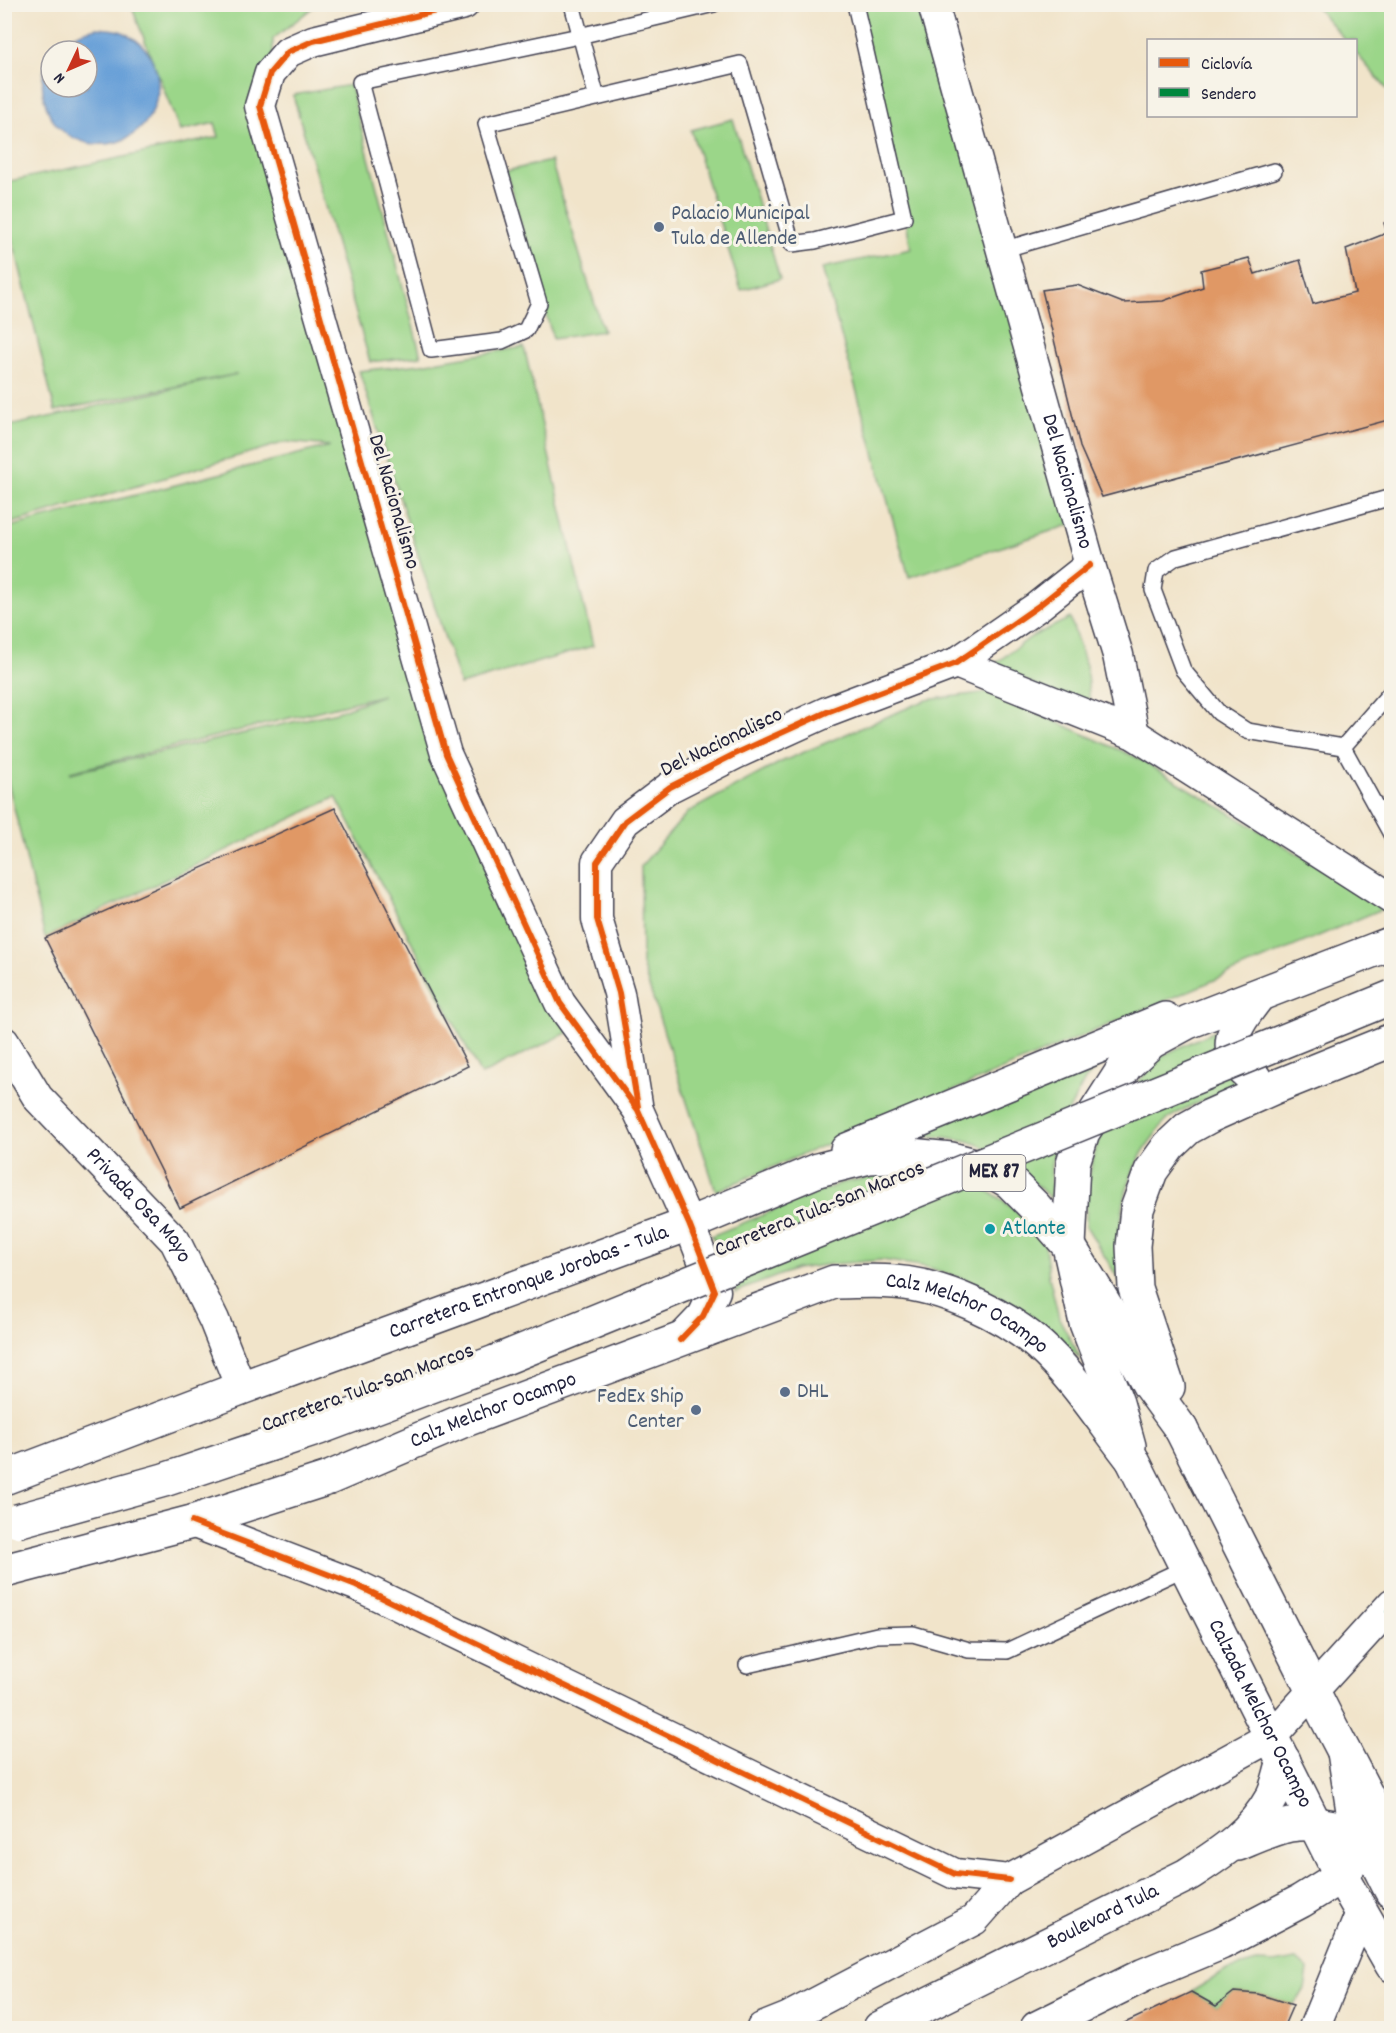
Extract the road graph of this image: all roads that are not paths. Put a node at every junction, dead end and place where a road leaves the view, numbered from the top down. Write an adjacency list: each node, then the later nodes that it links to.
1 (464, 4): 25 (street, Del Nacionalismo)
2 (572, 4): 6 (lane)
3 (714, 4): 6 (lane)
4 (855, 4): 7 (lane)
5 (933, 4): 9 (street, Del Nacionalismo)
6 (579, 36): 7 (lane); 7 (lane)
7 (597, 99)
8 (1274, 171): 9 (lane)
9 (1002, 250): 11 (street, Del Nacionalismo)
10 (1392, 497): 15 (lane)
11 (1090, 565): 12 (street, Del Nacionalisco); 14 (street, Del Nacionalismo)
12 (956, 663): 14 (street); 25 (street, Del Nacionalisco)
13 (1392, 691): 15 (lane)
14 (1134, 734): 17 (street)
15 (1343, 747): 16 (lane)
16 (1392, 836)
17 (1392, 899)
18 (1392, 944): 19 (main road)
19 (1258, 996): 21 (main road); 24 (main road)
20 (1392, 997): 34 (main road, Carretera Tula-San Marcos, bridge)
21 (1188, 1022): 26 (main road); 28 (main road)
22 (1392, 1040): 24 (main road)
23 (4, 1042): 30 (street, Privada Osa Mayo)
24 (1275, 1086): 31 (main road)
25 (638, 1110): 27 (street)
26 (818, 1170): 27 (main road, Carretera Entronque Jorobas - Tula / MEX 87); 28 (main road, Carretera Entronque Jorobas - Tula / MEX 87)
27 (689, 1224): 29 (street); 30 (main road, Carretera Entronque Jorobas - Tula / MEX 87)
28 (1069, 1246): 31 (main road, Carretera Entronque Jorobas - Tula / MEX 87); 32 (main road)
29 (680, 1340): 32 (main road, Calz Melchor Ocampo); 35 (main road, Calz Melchor Ocampo)
30 (240, 1388): 33 (main road, Carretera Entronque Jorobas - Tula / MEX 87)
31 (1182, 1429): 40 (main road)
32 (1132, 1459): 36 (main road, Calzada Melchor Ocampo)
33 (4, 1478)
34 (11, 1522)
35 (192, 1522): 37 (main road, Calz Melchor Ocampo); 48 (street)
36 (1187, 1567): 39 (lane); 41 (main road, Calzada Melchor Ocampo)
37 (4, 1571)
38 (1392, 1604): 40 (street)
39 (747, 1665)
40 (1313, 1692): 41 (street); 42 (main road)
41 (1278, 1748): 43 (main road, Calzada Melchor Ocampo); 46 (main road, Boulevard Tula); 48 (street)
42 (1344, 1752): 44 (main road); 45 (main road)
43 (1316, 1824): 44 (main road); 46 (main road); 47 (main road, Calzada Melchor Ocampo)
44 (1357, 1837): 47 (main road); 49 (main road)
45 (1392, 1844)
46 (1230, 1848): 53 (main road, Boulevard Tula)
47 (1341, 1876): 50 (main road, Calzada Melchor Ocampo); 54 (main road)
48 (1009, 1880): 52 (street)
49 (1392, 1892)
50 (1361, 1913): 51 (main road, Calzada Melchor Ocampo); 55 (street)
51 (1392, 1965)
52 (762, 2028)
53 (880, 2028)
54 (1037, 2028)
55 (1314, 2028)

